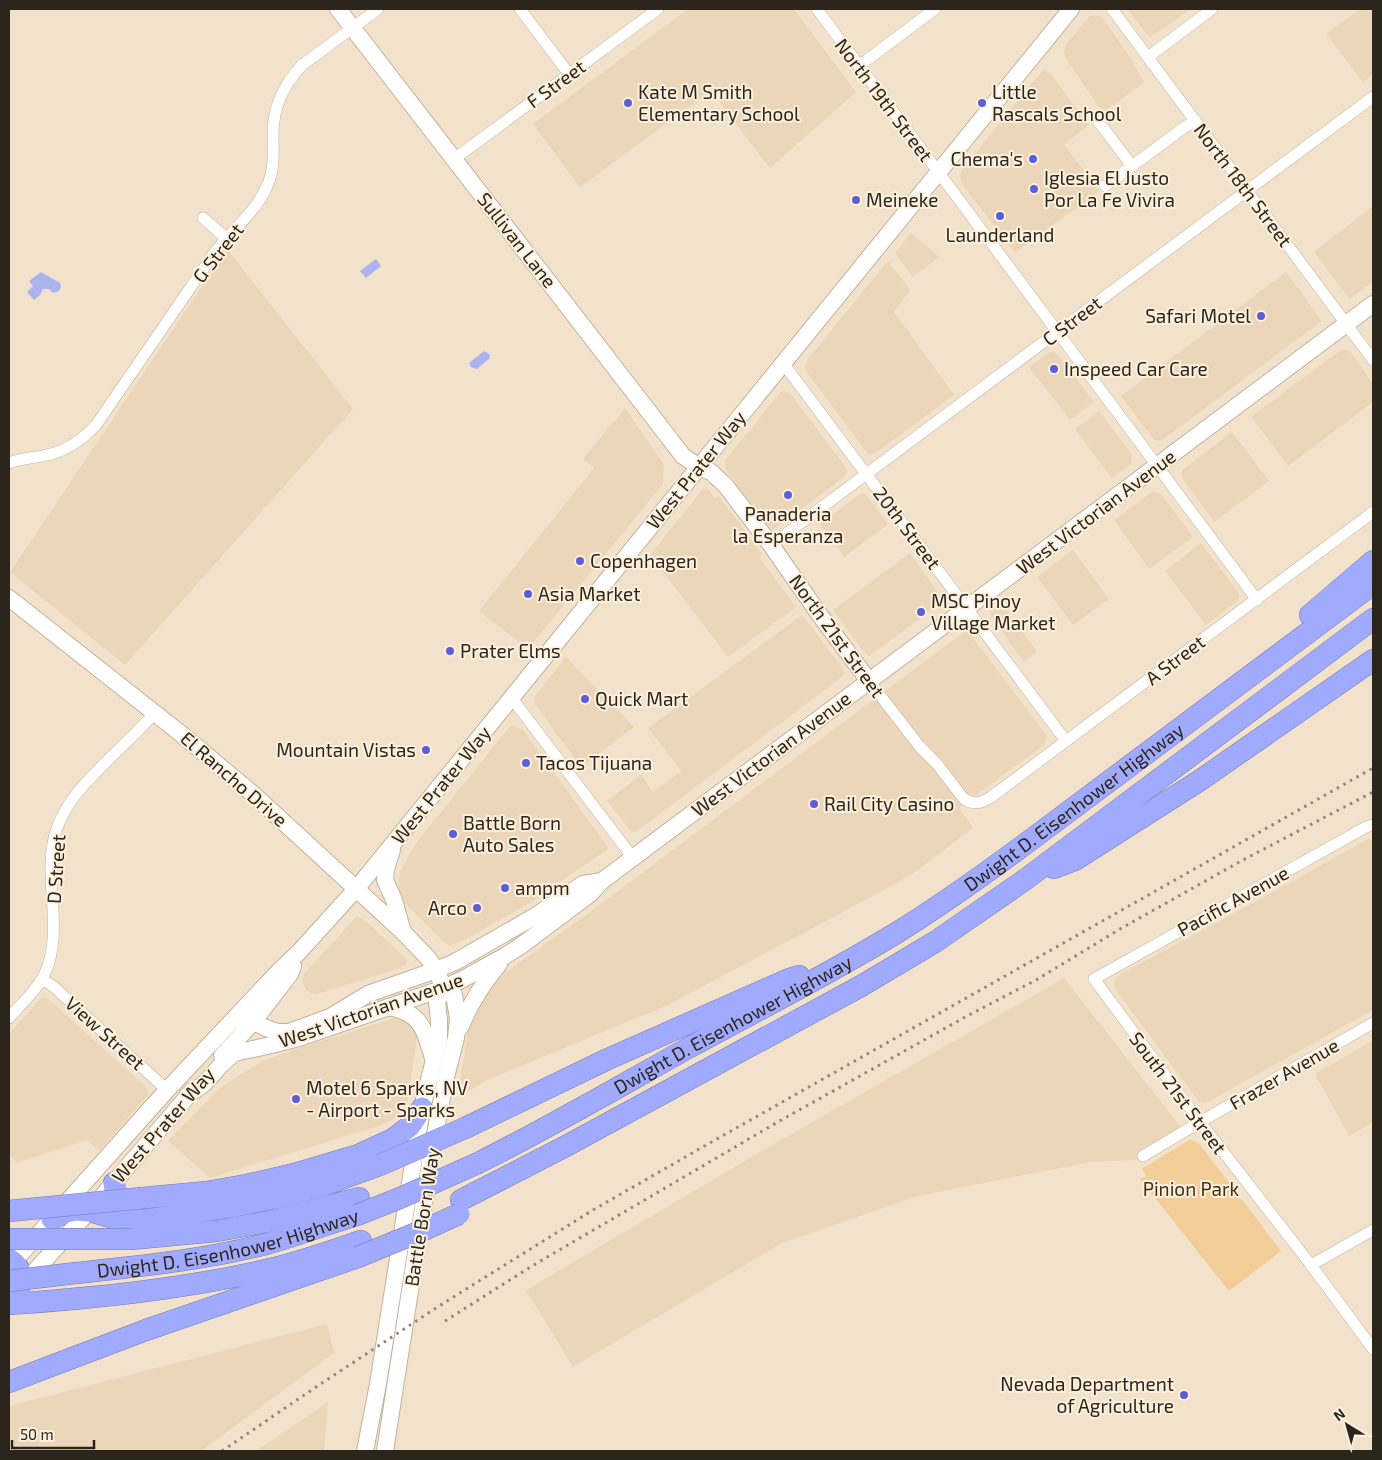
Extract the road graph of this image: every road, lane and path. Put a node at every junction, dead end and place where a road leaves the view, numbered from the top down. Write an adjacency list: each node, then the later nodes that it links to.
1 (338, 9): 10 (main road, Sullivan Lane)
2 (378, 9): 10 (street, G Street)
3 (520, 9): 13 (street)
4 (658, 9): 13 (street, F Street)
5 (817, 9): 12 (street, North 19th Street)
6 (935, 9): 12 (street)
7 (1071, 9): 19 (main road, West Prater Way)
8 (1112, 9): 11 (street, North 18th Street)
9 (1212, 9): 11 (street)
10 (353, 28): 17 (main road, Sullivan Lane); 23 (street, G Street)
11 (1148, 57): 16 (street, North 18th Street)
12 (859, 66): 19 (street, North 19th Street)
13 (569, 74): 17 (street, F Street)
14 (1373, 97): 21 (street, C Street)
15 (1098, 121): 18 (street)
16 (1196, 121): 18 (street); 21 (street, North 18th Street)
17 (454, 159): 31 (main road, Sullivan Lane)
18 (1132, 166): 20 (street)
19 (938, 173): 26 (street, North 19th Street); 28 (main road, West Prater Way)
20 (1105, 186)
21 (1247, 191): 25 (street, North 18th Street); 26 (street, C Street)
22 (203, 218): 23 (street)
23 (226, 238): 29 (street, G Street)
24 (1373, 304): 25 (main road, West Victorian Avenue)
25 (1346, 324): 27 (street, North 18th Street); 30 (main road, West Victorian Avenue)
26 (1057, 332): 30 (street, North 19th Street); 32 (street, C Street)
27 (1373, 360)
28 (783, 363): 31 (main road, West Prater Way); 32 (street, 20th Street)
29 (9, 463)
30 (1156, 466): 38 (street, North 19th Street); 39 (main road, West Victorian Avenue)
31 (699, 467): 34 (main road, North 21st Street); 45 (main road, West Prater Way)
32 (867, 474): 34 (street, C Street); 39 (street, 20th Street)
33 (1373, 512): 38 (street, A Street)
34 (771, 545): 43 (main road, North 21st Street)
35 (1373, 561): 44 (highway)
36 (1373, 584): 44 (highway, Dwight D. Eisenhower Highway)
37 (9, 598): 46 (main road, El Rancho Drive)
38 (1257, 600): 48 (street, A Street)
39 (966, 608): 43 (main road, West Victorian Avenue); 48 (street, 20th Street)
40 (1373, 618): 53 (highway, Dwight D. Eisenhower Highway)
41 (1373, 660): 47 (highway)
42 (1373, 678): 47 (highway)
43 (869, 681): 49 (street, North 21st Street); 52 (main road, West Victorian Avenue)
44 (1227, 695): 59 (highway, Dwight D. Eisenhower Highway)
45 (511, 697): 51 (main road, West Prater Way); 52 (street)
46 (155, 713): 55 (main road, El Rancho Drive); 60 (street, D Street)
47 (1273, 730): 53 (highway)
48 (1066, 741): 49 (street, A Street)
49 (975, 804)
50 (1373, 825): 62 (street, Pacific Avenue)
51 (395, 842): 55 (main road, West Prater Way); 56 (main road)
52 (633, 858): 54 (main road, West Victorian Avenue)
53 (1026, 879): 83 (highway, Dwight D. Eisenhower Highway)
54 (602, 881): 58 (main road, West Victorian Avenue); 61 (main road, West Victorian Avenue)
55 (357, 888): 56 (main road, El Rancho Drive); 57 (main road, West Prater Way)
56 (402, 931): 61 (main road, El Rancho Drive)
57 (299, 952): 65 (main road, West Prater Way); 68 (main road, West Prater Way)
58 (505, 956): 61 (main road, West Victorian Avenue); 67 (main road)
59 (841, 965): 76 (highway, Dwight D. Eisenhower Highway, bridge); 79 (highway, bridge)
60 (42, 979): 64 (street, D Street); 70 (street, View Street)
61 (440, 979): 63 (main road, West Victorian Avenue); 65 (main road, West Victorian Avenue); 67 (main road, Battle Born Way); 69 (main road, Battle Born Way)
62 (1094, 980): 73 (street, South 21st Street)
63 (388, 1007): 69 (main road); 71 (main road, West Victorian Avenue)
64 (9, 1018)
65 (253, 1022): 68 (main road, West Victorian Avenue); 71 (main road, West Prater Way)
66 (1373, 1023): 73 (street, Frazer Avenue)
67 (456, 1038): 89 (main road, Battle Born Way)
68 (215, 1039): 70 (main road, West Prater Way)
69 (434, 1061): 72 (main road, Battle Born Way)
70 (167, 1090): 80 (main road, West Prater Way)
71 (187, 1096): 75 (main road, West Prater Way)
72 (422, 1108): 77 (highway, bridge); 88 (main road, Battle Born Way)
73 (1200, 1122): 74 (street, Frazer Avenue); 84 (street, South 21st Street)
74 (1143, 1156)
75 (114, 1182): 78 (main road, West Prater Way); 79 (highway)
76 (358, 1207): 82 (highway, bridge); 85 (highway, Dwight D. Eisenhower Highway, bridge)
77 (9, 1211)
78 (90, 1211): 79 (highway); 80 (highway); 85 (main road, West Prater Way)
79 (169, 1216)
80 (52, 1219): 85 (main road, West Prater Way)
81 (1373, 1230): 84 (street)
82 (9, 1239)
83 (360, 1249): 85 (highway, Dwight D. Eisenhower Highway); 87 (highway)
84 (1311, 1265): 86 (street, South 21st Street)
85 (11, 1281)
86 (1373, 1349)
87 (9, 1382)
88 (365, 1451)
89 (385, 1451)

